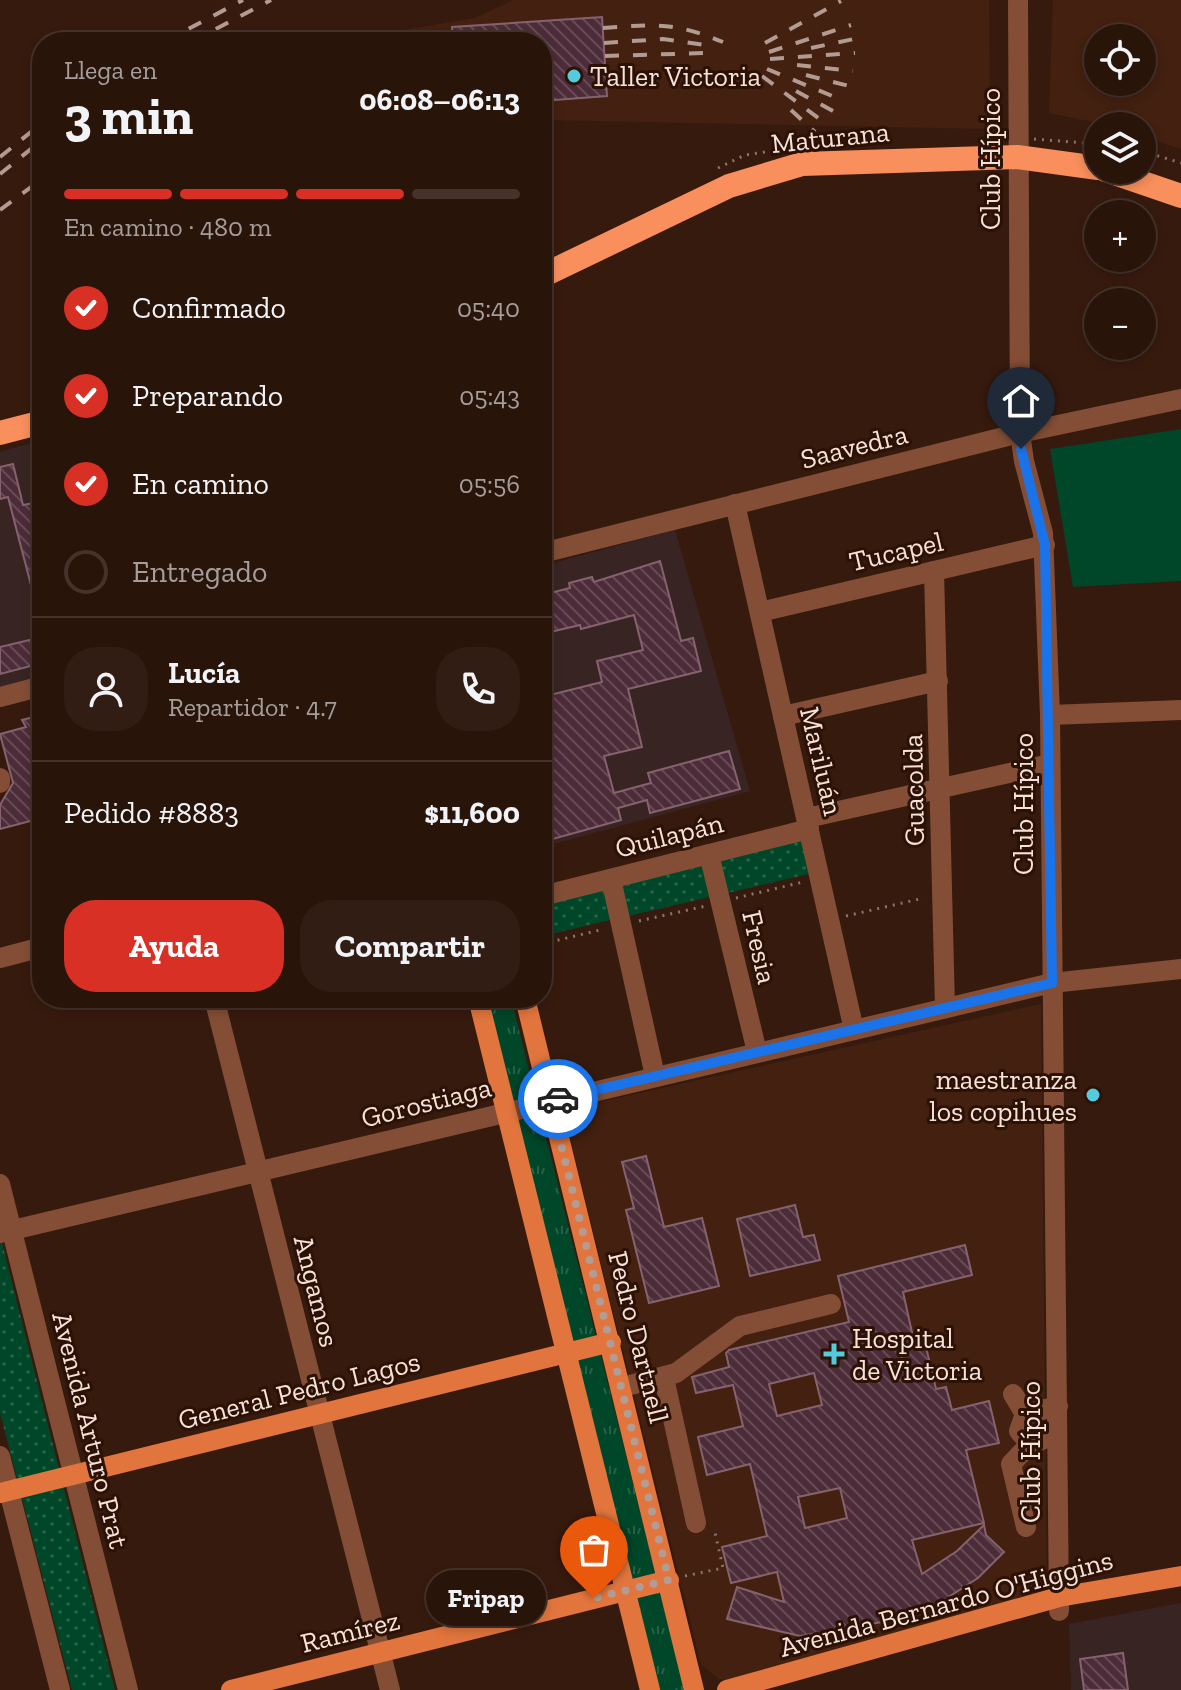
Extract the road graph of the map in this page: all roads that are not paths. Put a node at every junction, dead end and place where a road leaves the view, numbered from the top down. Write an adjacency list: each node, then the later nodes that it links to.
1 (1018, 0): 2 (street, Club Hípico)
2 (1017, 157): 3 (highway, Maturana); 6 (highway, Maturana); 10 (street, Club Hípico)
3 (1084, 166)
4 (1146, 184): 5 (highway)
5 (1181, 196)
6 (552, 271)
7 (1181, 399): 10 (street, Saavedra)
8 (32, 425): 9 (highway)
9 (0, 433)
10 (1020, 433): 11 (street, Saavedra); 12 (street, Club Hípico)
11 (735, 504): 13 (street, Saavedra); 15 (street, Mariluán)
12 (1045, 545): 14 (street, Tucapel); 20 (street, Club Hípico)
13 (552, 550)
14 (934, 571): 15 (street, Tucapel); 16 (street, Guacolda)
15 (760, 612): 21 (street, Mariluán)
16 (938, 681): 21 (street); 23 (street, Guacolda)
17 (32, 689): 18 (street)
18 (0, 697)
19 (1181, 710): 20 (street)
20 (1050, 715): 22 (street, Club Hípico)
21 (783, 716): 24 (street, Mariluán)
22 (1050, 764): 23 (street, Quilapán); 31 (street, Club Hípico)
23 (942, 786): 24 (street, Quilapán); 35 (street, Guacolda)
24 (808, 823): 25 (street, Quilapán); 36 (street, Mariluán)
25 (709, 854): 26 (street, Quilapán); 37 (street, Fresia)
26 (611, 879): 27 (street, Quilapán); 38 (street)
27 (552, 894)
28 (32, 950): 29 (street)
29 (0, 958)
30 (1181, 969): 31 (street, Gorostiaga)
31 (1052, 983): 35 (street, Gorostiaga); 50 (street, Club Hípico)
32 (217, 1008): 41 (street, Angamos)
33 (480, 1008): 40 (main road)
34 (527, 1008): 39 (main road, Pedro Dartnell)
35 (945, 1008): 36 (street, Gorostiaga)
36 (854, 1030): 37 (street, Gorostiaga)
37 (757, 1052): 38 (street, Gorostiaga)
38 (655, 1076): 39 (street, Gorostiaga)
39 (550, 1100): 40 (street, Gorostiaga); 45 (main road, Pedro Dartnell)
40 (506, 1111): 41 (street, Gorostiaga); 46 (main road)
41 (259, 1172): 43 (street, Gorostiaga); 51 (street, Angamos)
42 (0, 1184): 43 (street, Avenida Arturo Prat)
43 (6, 1231): 56 (street, Avenida Arturo Prat)
44 (831, 1304): 47 (street)
45 (611, 1342): 46 (main road, General Pedro Lagos); 48 (main road, Pedro Dartnell)
46 (566, 1353): 51 (main road, General Pedro Lagos); 63 (main road)
47 (664, 1378): 48 (street); 58 (street)
48 (623, 1387): 61 (main road, Pedro Dartnell)
49 (1013, 1394): 52 (street)
50 (1058, 1406): 52 (street); 53 (street, Club Hípico)
51 (319, 1414): 56 (main road, General Pedro Lagos); 65 (street, Angamos)
52 (1025, 1414): 54 (street)
53 (1059, 1436): 54 (street); 64 (street, Club Hípico)
54 (1030, 1444): 59 (street)
55 (0, 1456): 57 (street)
56 (73, 1474): 57 (main road, General Pedro Lagos); 69 (street, Avenida Arturo Prat)
57 (4, 1492): 68 (street)
58 (696, 1523)
59 (1026, 1527)
60 (1181, 1576): 64 (main road, Avenida Bernardo O'Higgins)
61 (669, 1580): 63 (main road, Ramírez); 66 (main road, Pedro Dartnell)
62 (1181, 1589): 64 (main road, Avenida Bernardo O'Higgins)
63 (625, 1591): 65 (main road, Ramírez); 72 (main road)
64 (1059, 1604): 67 (main road, Avenida Bernardo O'Higgins); 74 (main road, Avenida Bernardo O'Higgins)
65 (381, 1652): 70 (main road, Ramírez); 71 (street, Angamos)
66 (688, 1663): 67 (main road); 73 (main road, Pedro Dartnell)
67 (731, 1689)
68 (60, 1690)
69 (128, 1690)
70 (231, 1690)
71 (390, 1690)
72 (650, 1690)
73 (694, 1690)
74 (773, 1690)

